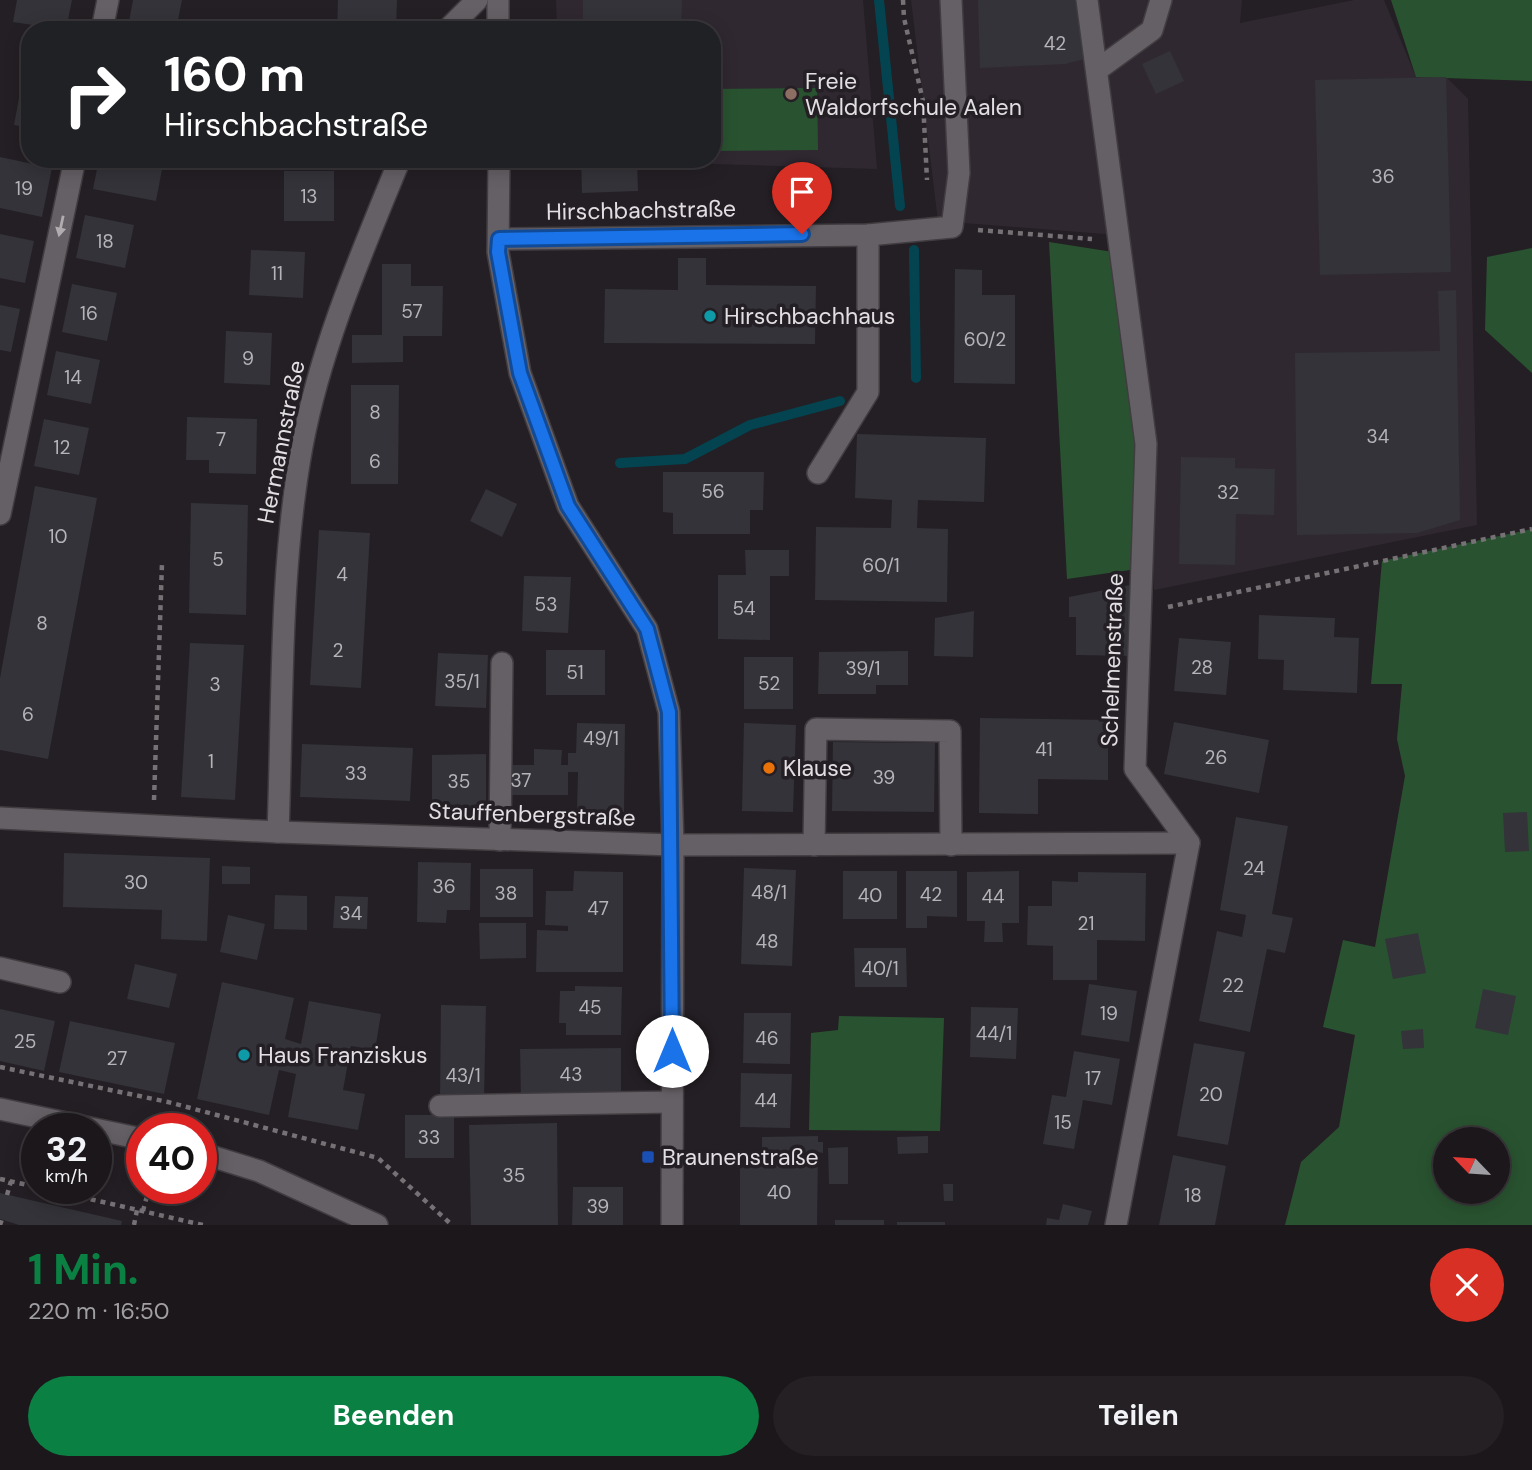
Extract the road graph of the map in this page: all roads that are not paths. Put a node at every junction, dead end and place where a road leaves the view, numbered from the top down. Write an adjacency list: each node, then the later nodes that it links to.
1 (108, 0): 7 (street)
2 (477, 0): 8 (street)
3 (498, 0): 9 (street)
4 (951, 0): 14 (street, Hirschbachstraße)
5 (1087, 0): 10 (street, Schelmenstraße)
6 (1161, 0): 10 (street)
7 (104, 21)
8 (456, 21)
9 (498, 21)
10 (1097, 70): 22 (street, Schelmenstraße)
11 (73, 168): 17 (street, one-way to 17)
12 (396, 168): 20 (street, Hermannstraße)
13 (499, 168): 15 (street)
14 (868, 234): 15 (street, Hirschbachstraße); 16 (street)
15 (499, 239): 23 (street)
16 (818, 473)
17 (0, 514)
18 (502, 663): 21 (street)
19 (0, 818): 20 (street, Stauffenbergstraße)
20 (278, 832): 21 (street, Stauffenbergstraße)
21 (500, 840): 23 (street, Stauffenbergstraße)
22 (1189, 843): 25 (street, Stauffenbergstraße); 35 (street)
23 (673, 845): 24 (street, Stauffenbergstraße); 28 (street)
24 (814, 845): 25 (street, Stauffenbergstraße); 25 (street)
25 (951, 845)
26 (0, 968): 27 (street)
27 (60, 982)
28 (672, 1102): 29 (street); 34 (street)
29 (440, 1106)
30 (0, 1109): 31 (street)
31 (126, 1136)
32 (217, 1158): 33 (street)
33 (377, 1225)
34 (672, 1225)
35 (1116, 1225)

